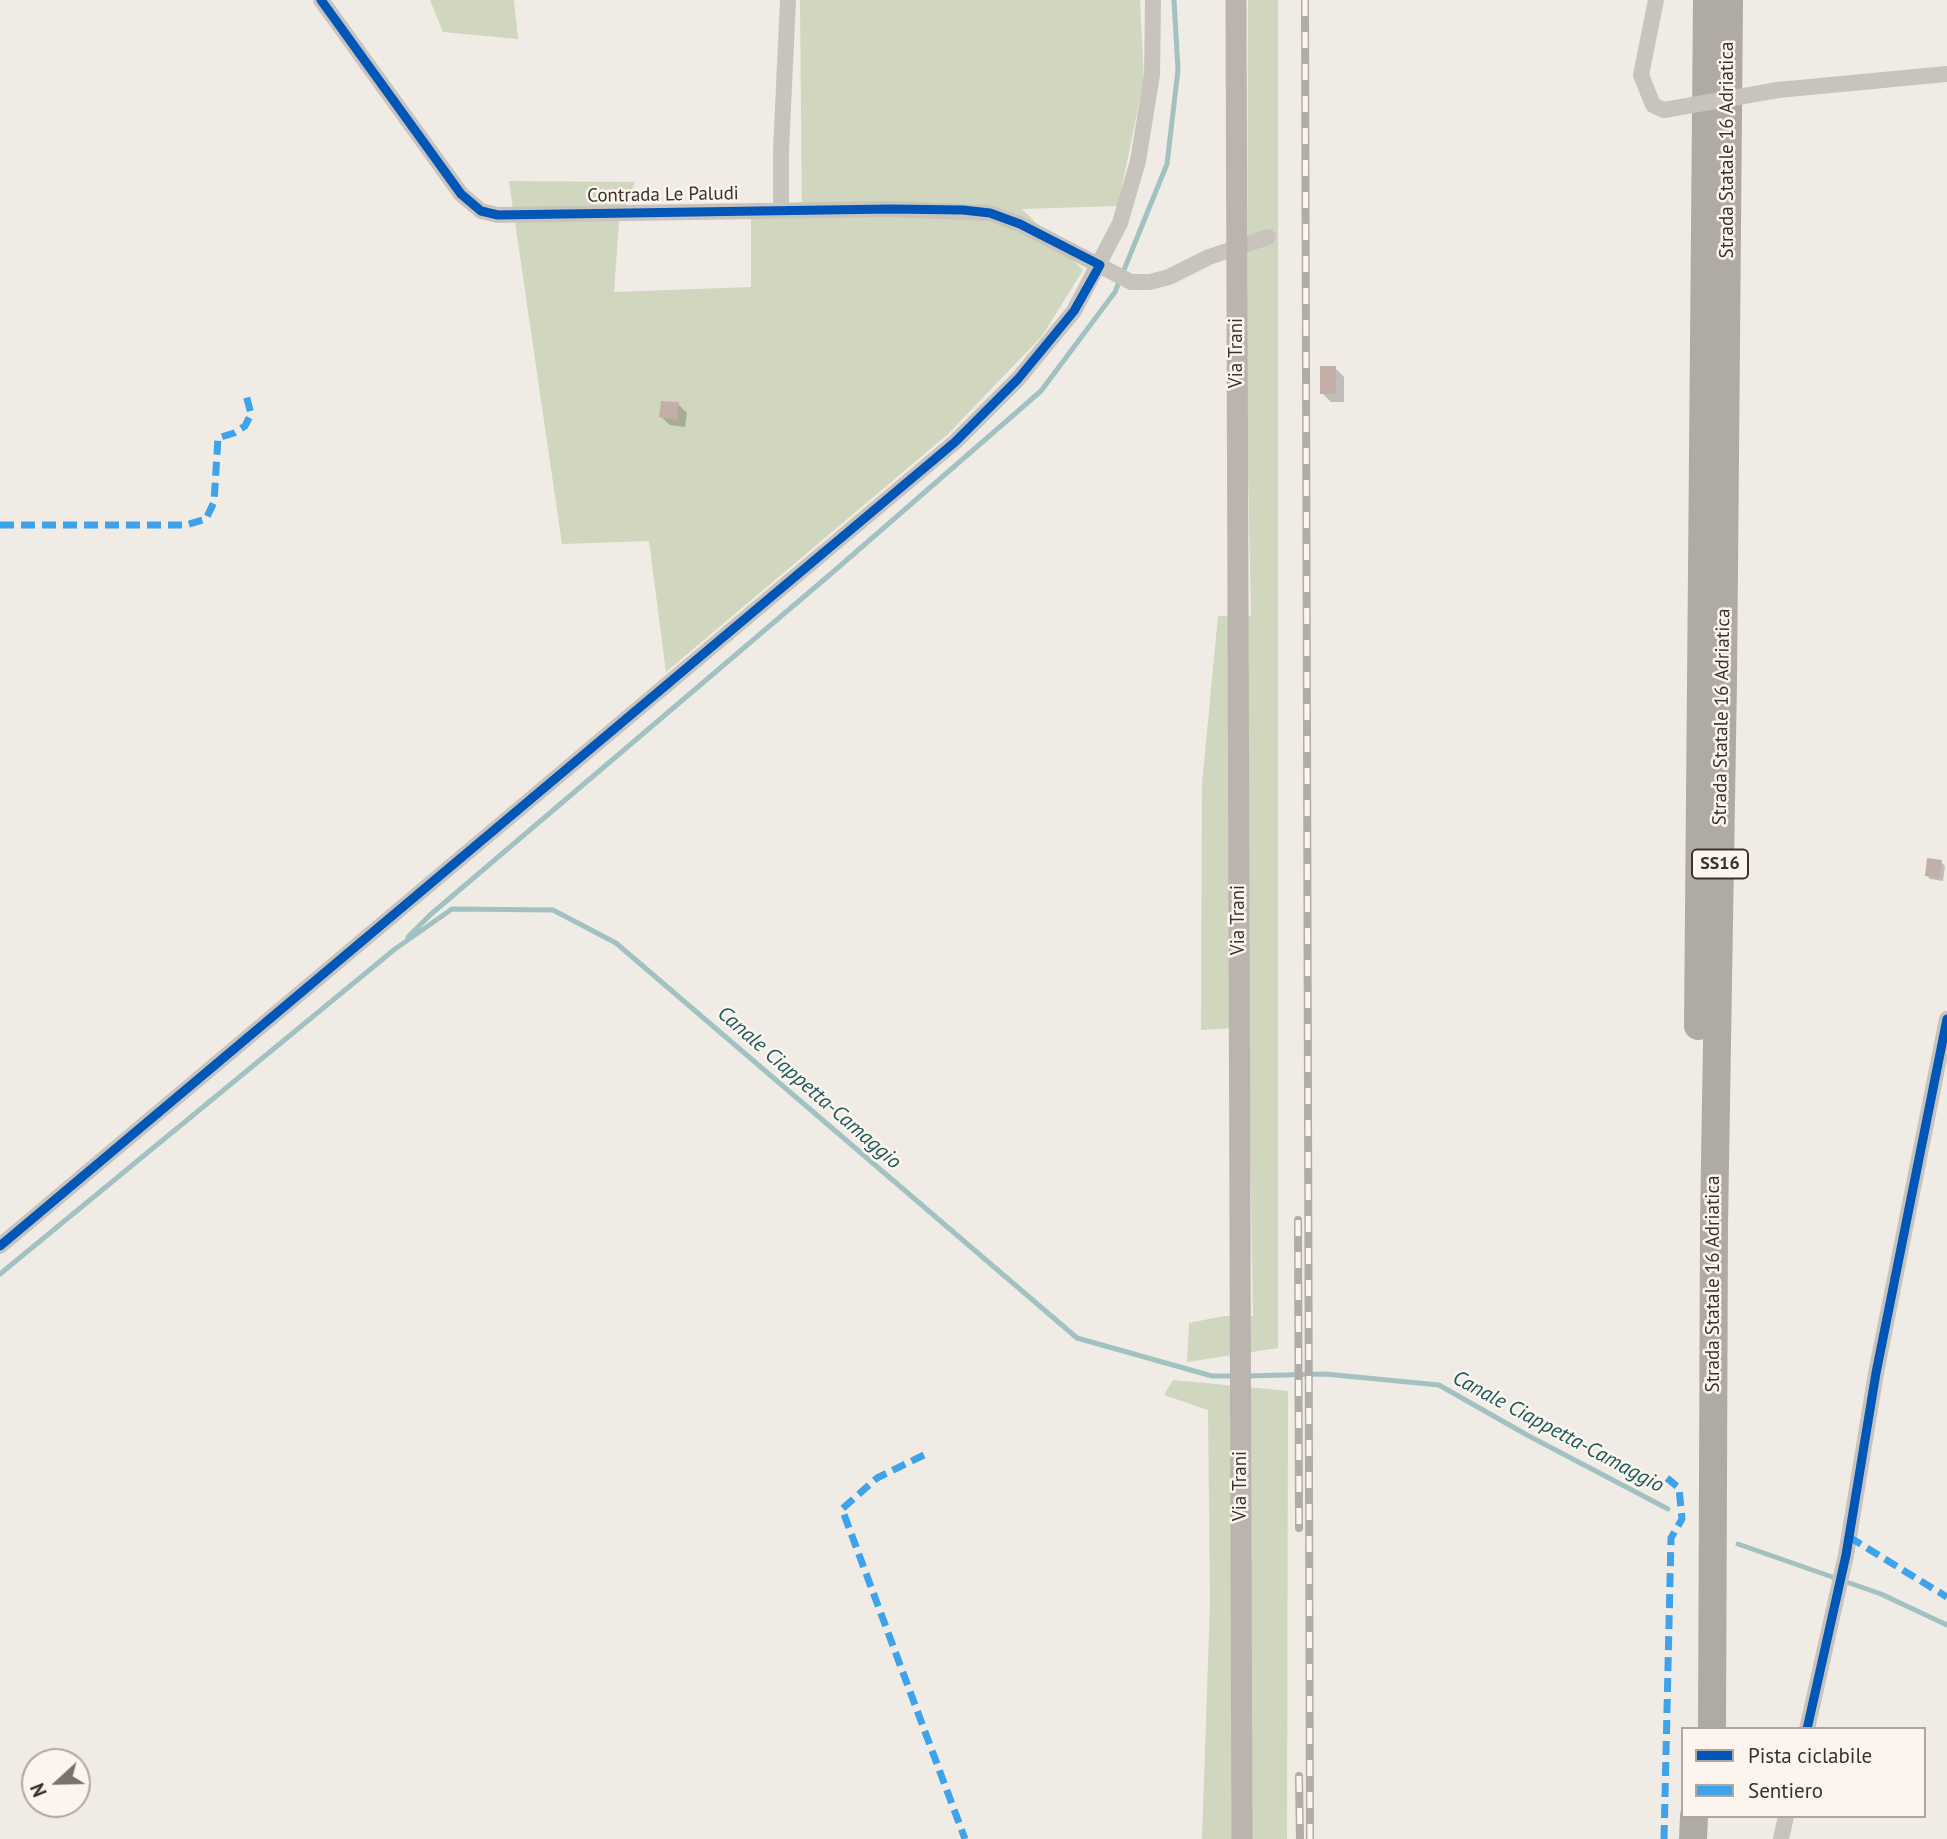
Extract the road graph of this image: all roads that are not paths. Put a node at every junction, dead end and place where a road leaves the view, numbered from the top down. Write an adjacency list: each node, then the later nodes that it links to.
1 (321, 0): 9 (street, Contrada Le Paludi)
2 (788, 0): 9 (street)
3 (1153, 0): 12 (street)
4 (1236, 0): 11 (main road, Via Trani)
5 (1657, 0): 8 (street, bridge)
6 (1707, 0): 15 (highway, Strada Statale 16 Adriatica / SS16)
7 (1729, 0): 16 (highway, Strada Statale 16 Adriatica / SS16)
8 (1947, 75)
9 (781, 211): 12 (street, Contrada Le Paludi)
10 (1268, 237): 11 (street, Contrada Le Paludi)
11 (1237, 247): 12 (street, Contrada Le Paludi); 21 (main road, Via Trani)
12 (1106, 268): 14 (street)
13 (1947, 1018): 17 (street)
14 (0, 1246)
15 (1695, 1727)
16 (1712, 1727)
17 (1807, 1727)
18 (1694, 1818): 22 (highway)
19 (1712, 1818): 23 (highway)
20 (1786, 1818): 24 (street)
21 (1242, 1839)
22 (1693, 1839)
23 (1712, 1839)
24 (1781, 1839)

